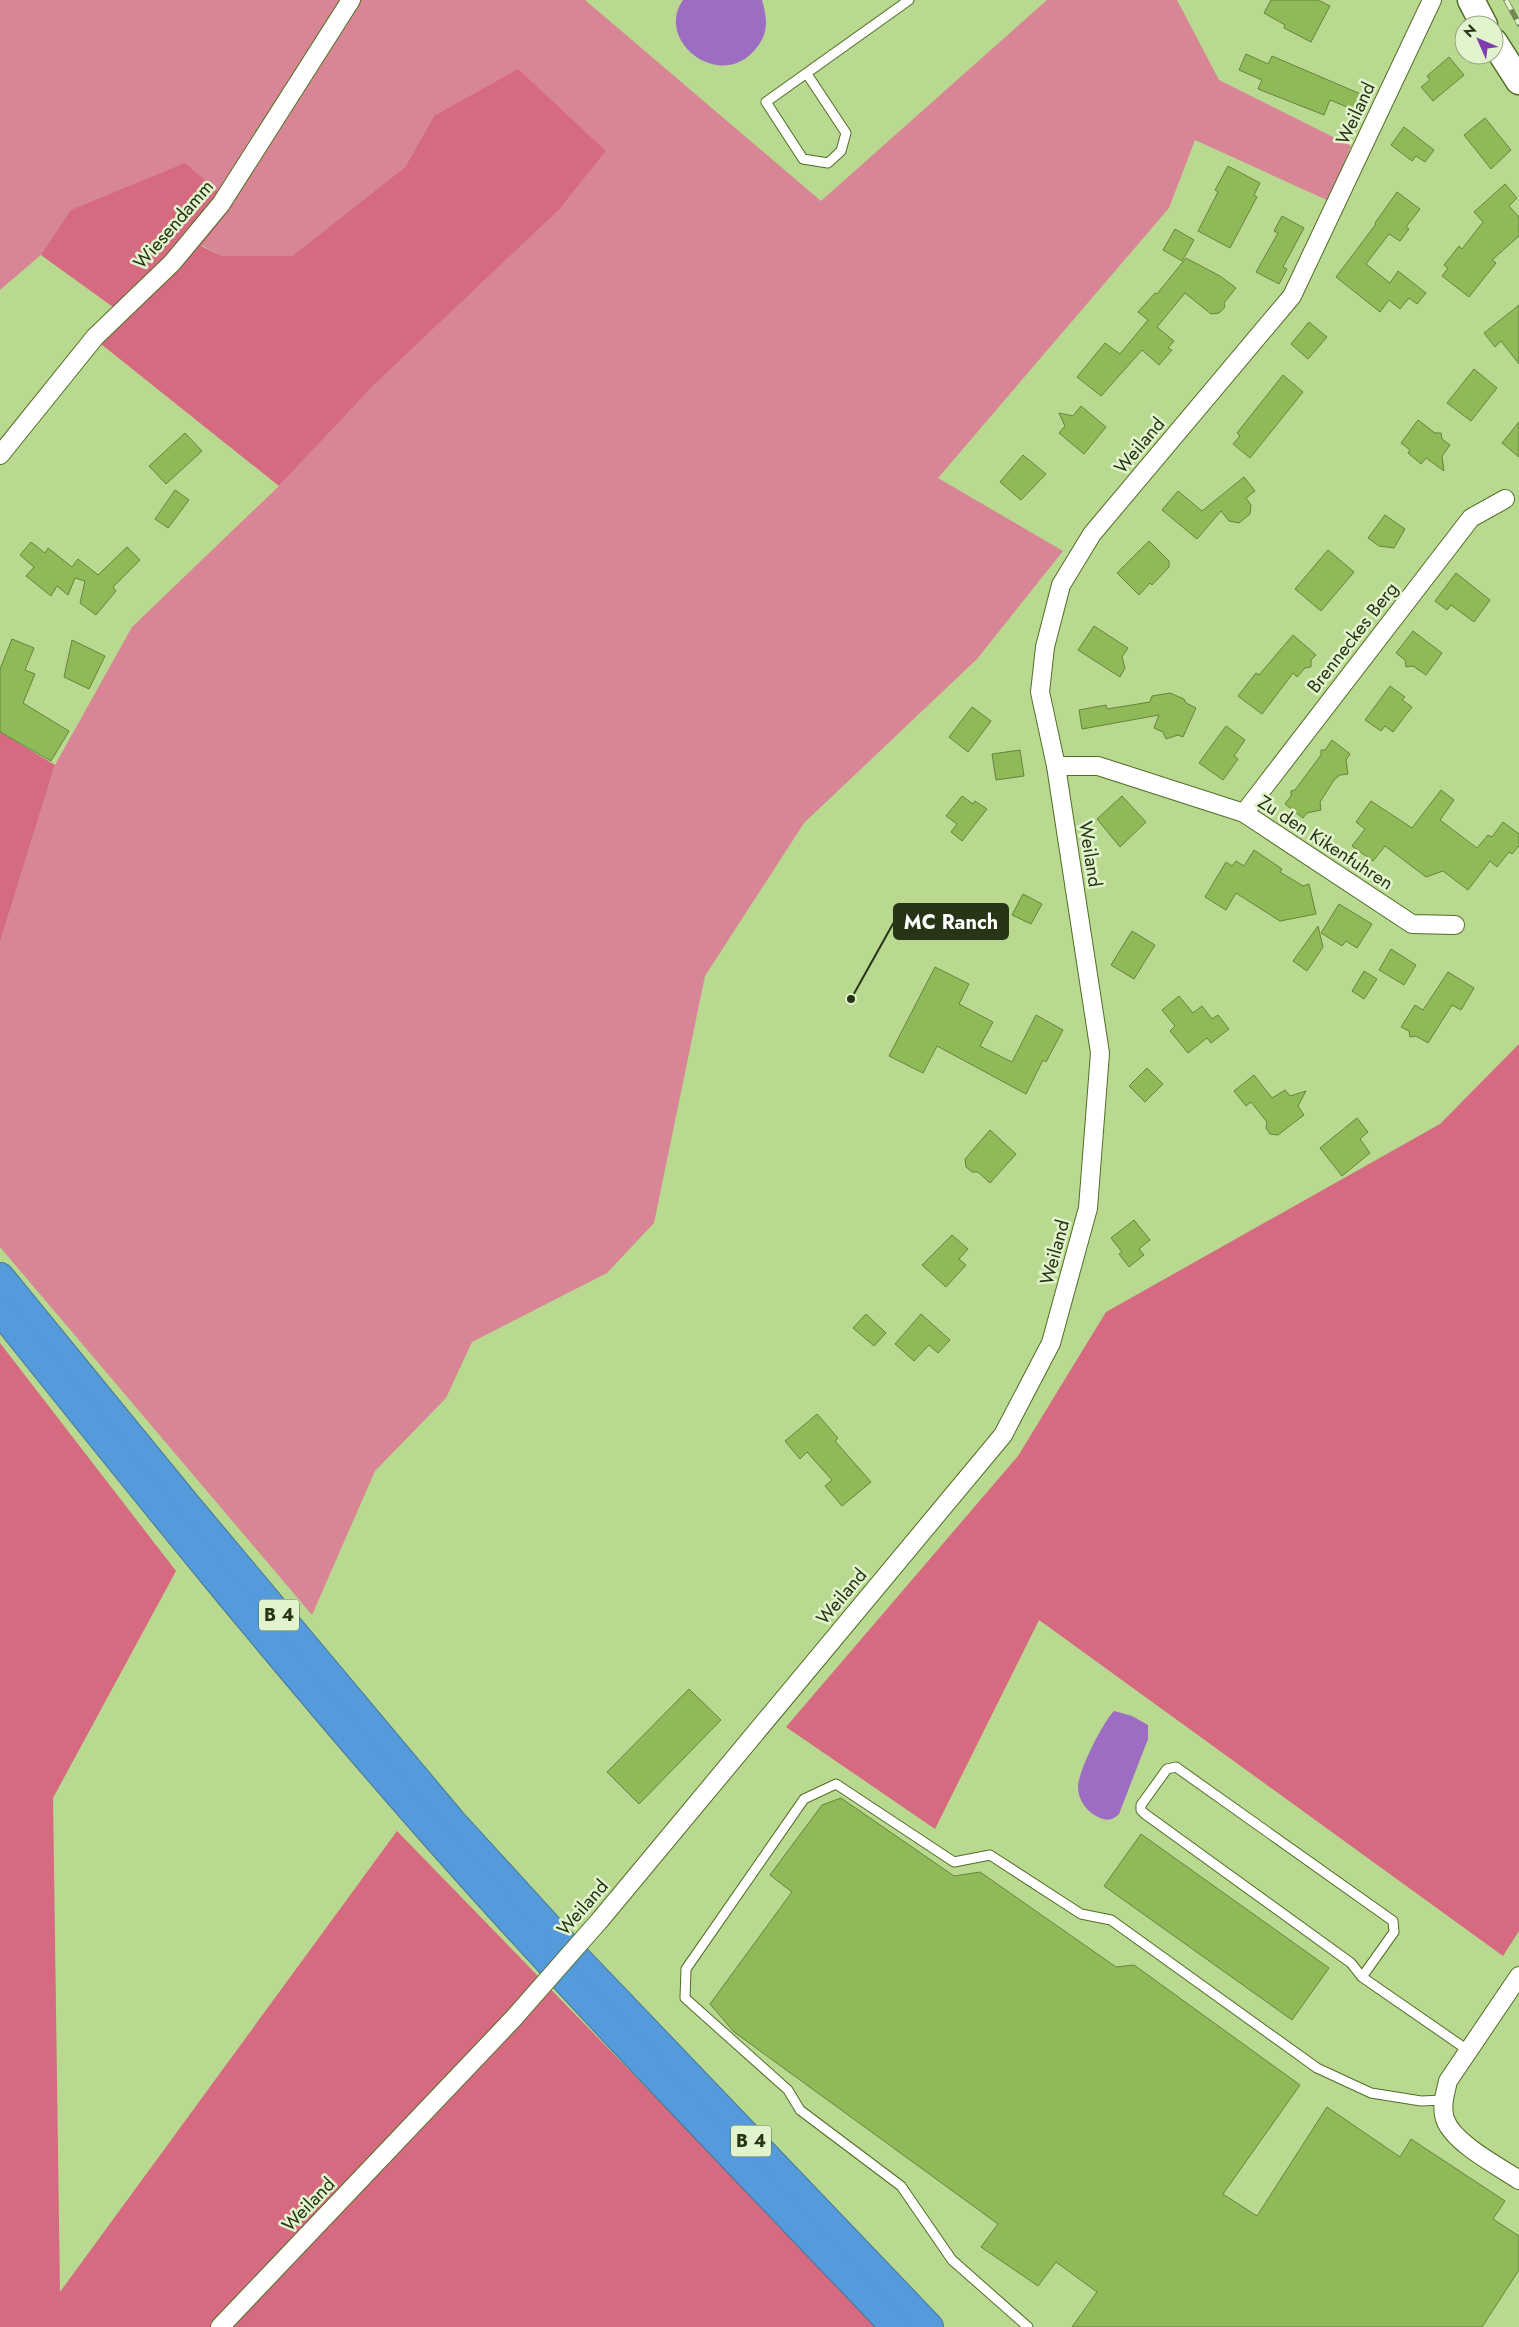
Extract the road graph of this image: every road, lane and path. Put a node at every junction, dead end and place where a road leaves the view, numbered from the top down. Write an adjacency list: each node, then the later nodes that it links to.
1 (352, 0): 9 (street, Wiesendamm)
2 (909, 0): 7 (lane)
3 (1471, 0): 5 (street)
4 (1428, 1): 11 (street, Weiland)
5 (1479, 15)
6 (1504, 58): 8 (street)
7 (807, 74): 7 (lane)
8 (1519, 81)
9 (0, 455)
10 (1505, 500): 12 (street, Brenneckes Berg)
11 (1056, 766): 12 (street, Zu den Kikenfuhren); 21 (street, Weiland, bridge)
12 (1244, 813): 13 (street, Zu den Kikenfuhren)
13 (1455, 925)
14 (0, 1277): 23 (highway, B 4)
15 (0, 1310): 22 (highway, B 4)
16 (1519, 1976): 18 (street)
17 (1362, 1977): 17 (lane); 18 (lane)
18 (1469, 2051): 19 (street)
19 (1443, 2100): 20 (street); 24 (lane)
20 (1519, 2180)
21 (220, 2327)
22 (895, 2327)
23 (929, 2327)
24 (1028, 2327)

